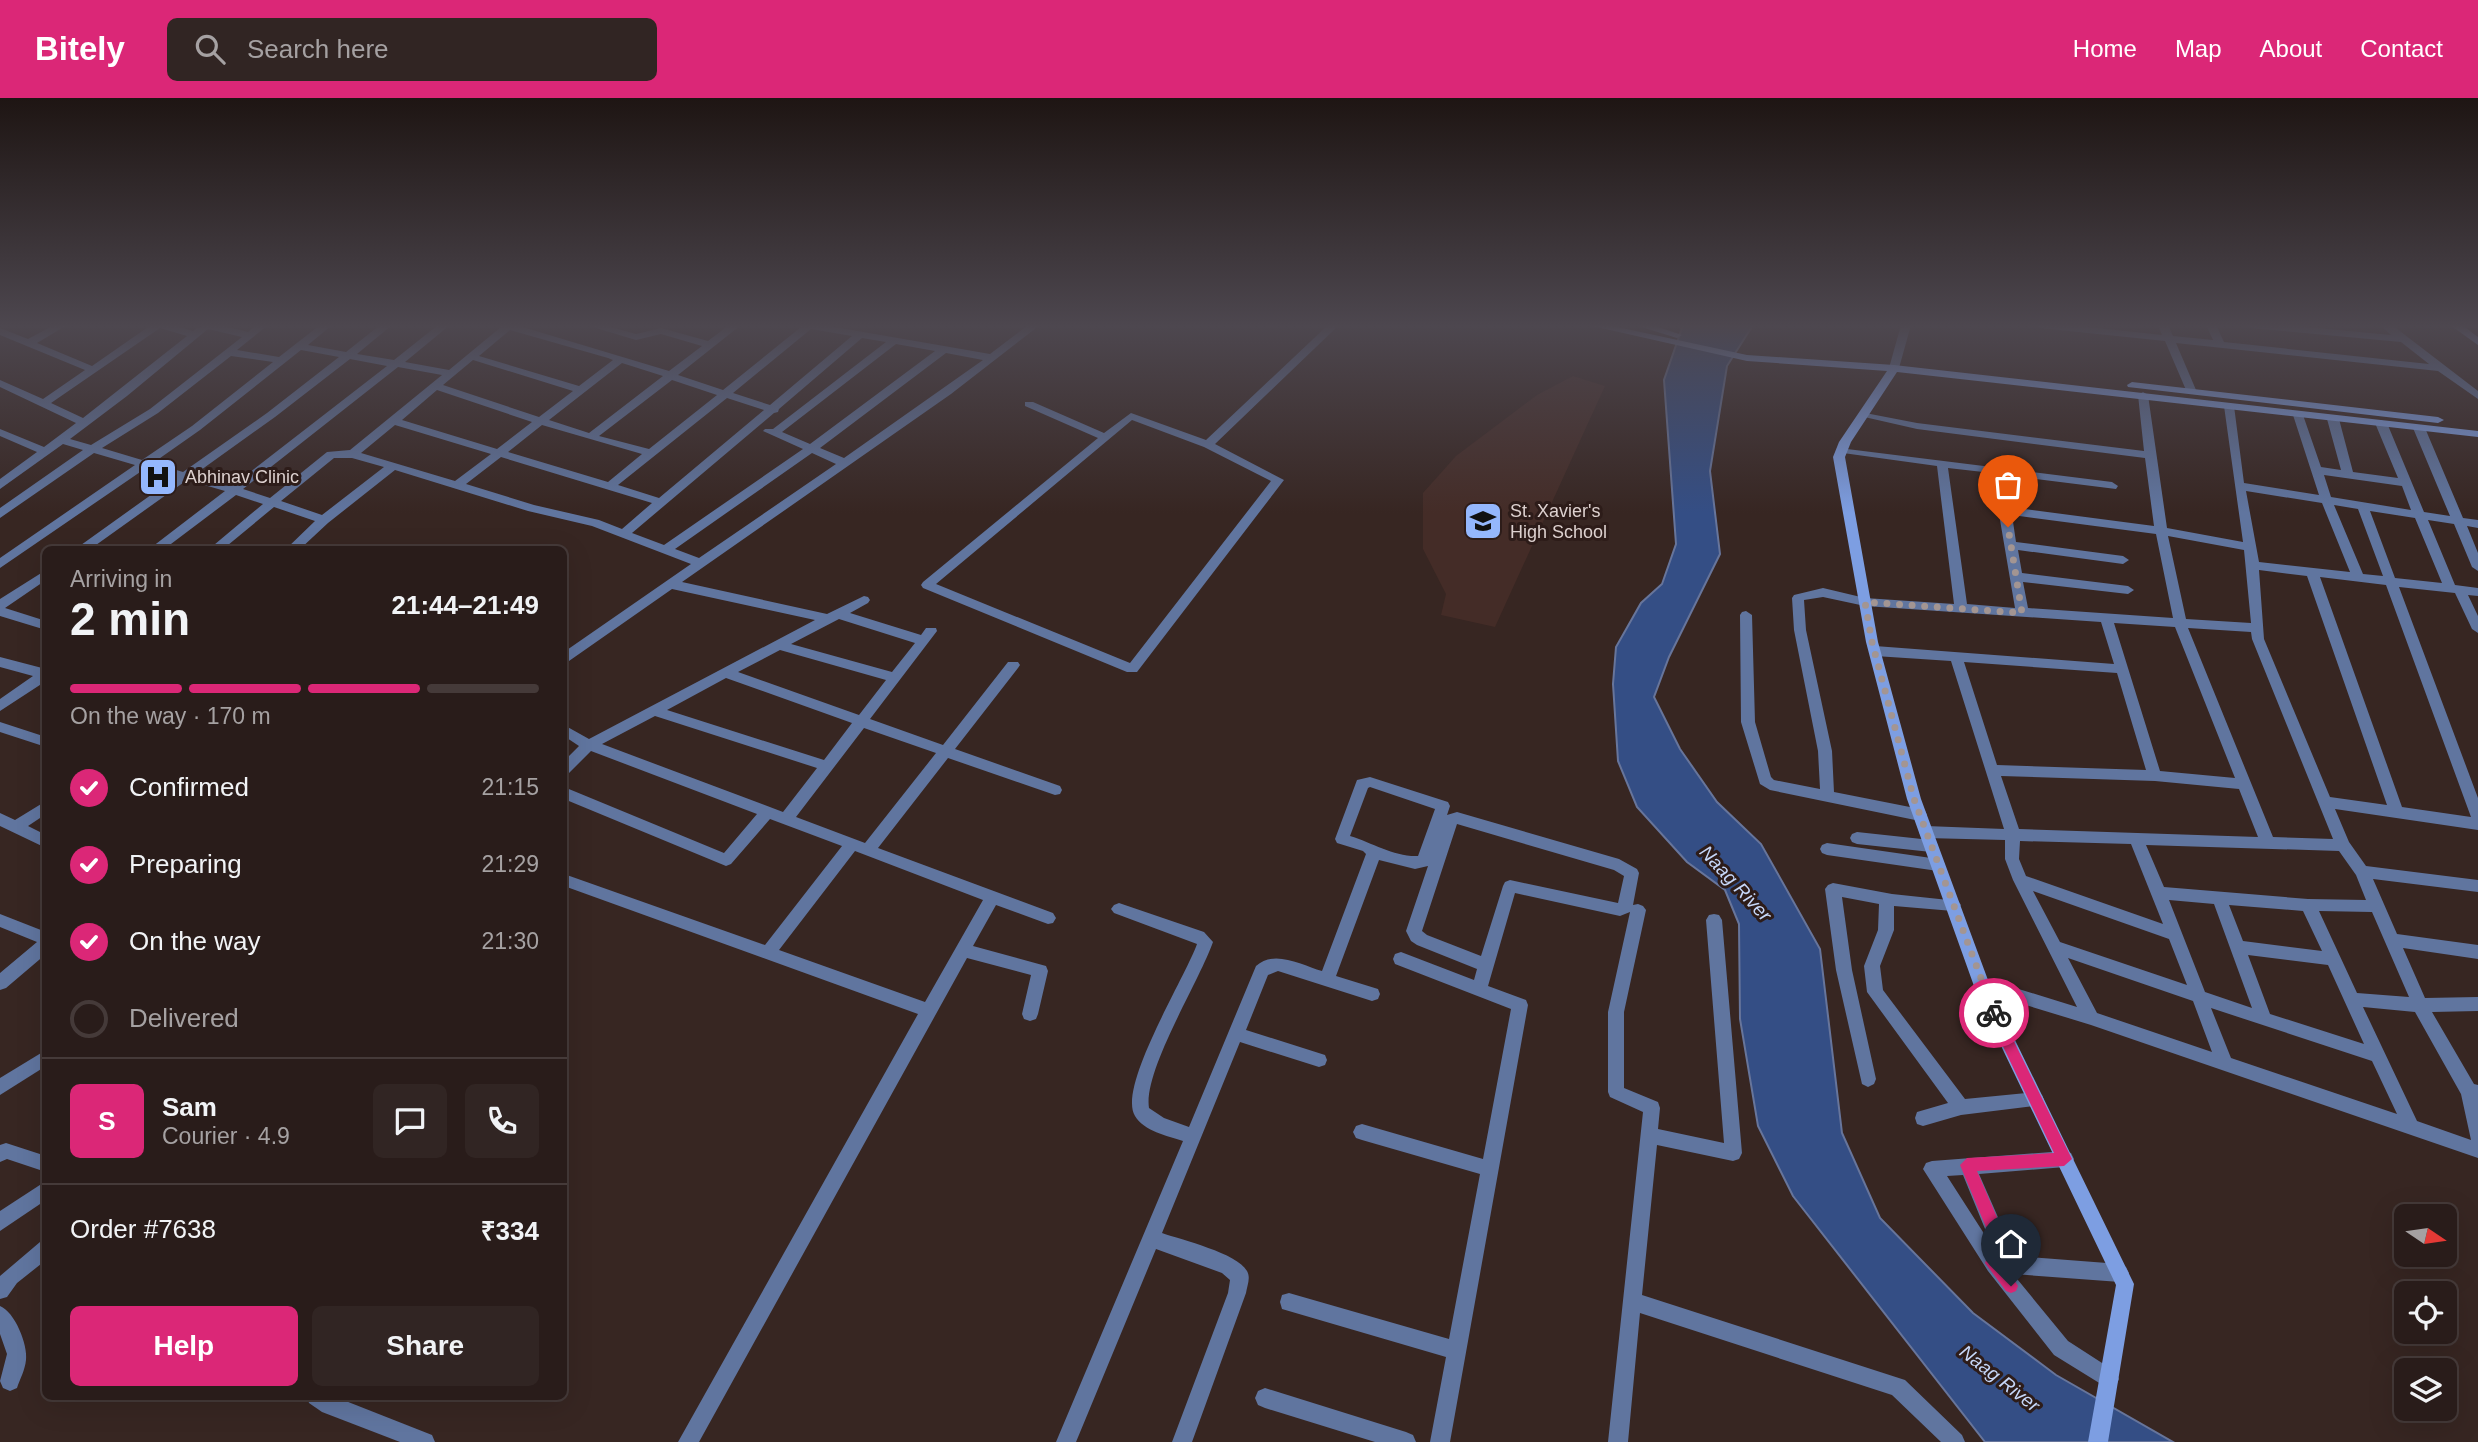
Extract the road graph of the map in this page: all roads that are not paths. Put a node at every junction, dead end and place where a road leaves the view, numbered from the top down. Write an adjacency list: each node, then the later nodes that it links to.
1 (10, 388): 29 (street)
2 (67, 388): 29 (street)
3 (129, 388): 37 (street)
4 (183, 388): 50 (street)
5 (248, 388): 59 (street)
6 (305, 388): 64 (street)
7 (365, 388): 71 (street)
8 (437, 388): 35 (street)
9 (440, 388): 36 (street)
10 (574, 388): 23 (street)
11 (584, 388): 23 (street)
12 (656, 388): 45 (street)
13 (706, 388): 25 (street)
14 (733, 388): 25 (street)
15 (800, 388): 31 (street)
16 (833, 388): 43 (street)
17 (893, 388): 49 (street)
18 (950, 388): 57 (street)
19 (1269, 388): 48 (street)
20 (1880, 388): 32 (main road)
21 (2085, 388): 26 (main road)
22 (2165, 388): 24 (main road)
23 (581, 390): 36 (street)
24 (2191, 390): 27 (main road); 28 (main road)
25 (725, 394): 31 (street); 54 (street)
26 (2143, 395): 28 (main road); 56 (street)
27 (2227, 400): 28 (main road); 33 (main road); 40 (main road); 70 (street)
28 (2197, 403)
29 (43, 404): 37 (street)
30 (1029, 404): 46 (street)
31 (774, 410): 39 (street)
32 (1864, 414): 51 (main road); 56 (street)
33 (2298, 415): 34 (main road); 61 (street)
34 (2333, 418): 38 (main road); 63 (street)
35 (396, 421): 53 (street); 55 (street)
36 (542, 421): 45 (street); 53 (street)
37 (84, 423): 47 (street)
38 (2381, 423): 41 (main road); 65 (street)
39 (755, 425): 43 (street); 73 (street)
40 (2478, 425)
41 (2420, 428): 44 (main road); 80 (street)
42 (0, 432): 52 (street)
43 (774, 433): 49 (street)
44 (2478, 434)
45 (592, 436): 54 (street)
46 (1105, 437): 48 (street); 48 (street)
47 (61, 440): 50 (street); 52 (street)
48 (1208, 446)
49 (812, 449): 57 (street); 90 (street)
50 (91, 450): 59 (street); 77 (street)
51 (1843, 450): 58 (street); 106 (main road)
52 (45, 452): 66 (street)
53 (498, 453): 67 (street); 68 (street)
54 (650, 453): 67 (street)
55 (354, 454): 60 (street); 74 (street)
56 (2151, 456): 82 (street)
57 (845, 463): 92 (street)
58 (1942, 464): 62 (street); 108 (street)
59 (142, 465): 64 (street); 93 (street)
60 (394, 465): 68 (street); 79 (street)
61 (2317, 470): 63 (street); 72 (street)
62 (1997, 471): 69 (street); 76 (street)
63 (2348, 474): 65 (street)
64 (183, 477): 71 (street); 85 (street)
65 (2405, 483): 78 (street)
66 (0, 485)
67 (610, 485): 73 (street)
68 (456, 486): 83 (street)
69 (2112, 486)
70 (2239, 486): 72 (street); 89 (street)
71 (234, 490): 74 (street); 86 (street)
72 (2328, 501): 75 (street); 99 (street)
73 (661, 502): 83 (street)
74 (272, 503): 79 (street); 87 (street)
75 (2363, 507): 78 (street); 101 (street)
76 (2005, 510): 82 (street); 84 (street)
77 (0, 514)
78 (2418, 515): 80 (street); 102 (street)
79 (324, 520): 88 (street)
80 (2457, 521): 81 (street); 95 (street)
81 (2478, 524)
82 (2162, 531): 89 (street); 114 (street)
83 (623, 534): 90 (street)
84 (2011, 545): 91 (street); 98 (street)
85 (86, 546)
86 (159, 546)
87 (219, 546)
88 (295, 546)
89 (2250, 547): 94 (street)
90 (666, 549): 92 (street)
91 (2123, 560)
92 (700, 563): 100 (street)
93 (0, 564)
94 (2253, 565): 96 (street); 116 (street)
95 (2478, 567)
96 (2312, 572): 99 (street); 147 (street)
97 (42, 577): 107 (street)
98 (2017, 577): 103 (street); 110 (street)
99 (2359, 579): 101 (street)
100 (670, 584): 112 (street); 120 (street)
101 (2392, 584): 102 (street); 150 (street)
102 (2455, 589): 104 (street); 117 (street)
103 (2128, 590)
104 (2478, 592)
105 (864, 600): 112 (street)
106 (1865, 602): 108 (street); 119 (main road); 144 (street)
107 (0, 605)
108 (1961, 609): 110 (street)
109 (0, 611): 115 (street)
110 (2022, 613): 113 (street)
111 (1745, 615): 144 (street)
112 (833, 616): 118 (street); 128 (street)
113 (2106, 618): 114 (street); 124 (street)
114 (2181, 623): 116 (street); 141 (street)
115 (42, 625)
116 (2257, 628): 145 (street)
117 (2478, 629)
118 (779, 645): 126 (street); 128 (street)
119 (1875, 651): 121 (street); 149 (main road)
120 (567, 656)
121 (1956, 657): 124 (street); 139 (street)
122 (0, 662): 125 (street)
123 (1013, 665): 136 (street)
124 (2122, 669): 140 (street)
125 (42, 673)
126 (725, 673): 130 (street); 131 (street)
127 (42, 676): 129 (street)
128 (895, 678): 131 (street)
129 (0, 706)
130 (654, 711): 135 (street); 138 (street)
131 (862, 720): 136 (street); 138 (street)
132 (0, 727): 134 (street)
133 (567, 732): 135 (street)
134 (42, 741)
135 (589, 745): 137 (street); 148 (street)
136 (945, 750): 142 (street); 164 (street)
137 (567, 766)
138 (827, 766): 152 (street)
139 (1992, 770): 140 (street); 155 (street)
140 (2155, 776): 141 (street)
141 (2244, 784): 160 (street)
142 (1055, 790)
143 (567, 794): 148 (street)
144 (1827, 798): 149 (street)
145 (2325, 802): 147 (street); 162 (street)
146 (42, 809): 154 (street)
147 (2396, 811): 153 (street)
148 (767, 812): 152 (street)
149 (1920, 815): 158 (main road)
150 (2478, 817)
151 (0, 819): 154 (street)
152 (786, 819): 161 (street)
153 (2478, 824)
154 (16, 827): 159 (street)
155 (2012, 834): 157 (street); 158 (street); 168 (street)
156 (1857, 838): 158 (street)
157 (2136, 838): 160 (street); 171 (street)
158 (1929, 839): 166 (main road)
159 (42, 840)
160 (2267, 842): 162 (street)
161 (852, 844): 164 (street); 191 (street)
162 (2343, 845): 167 (street)
163 (1827, 849): 166 (street)
164 (868, 850): 172 (street)
165 (1374, 853): 165 (street); 195 (street)
166 (1938, 865): 175 (main road)
167 (2362, 872): 170 (street); 177 (street)
168 (2020, 880): 183 (street); 187 (street)
169 (567, 881): 191 (street)
170 (2478, 886)
171 (2159, 893): 173 (street); 183 (street)
172 (992, 897): 180 (street); 189 (street)
173 (2219, 898): 176 (street); 188 (street)
174 (1887, 899): 175 (street); 213 (street); 217 (street)
175 (1953, 905): 197 (main road)
176 (2308, 905): 177 (street); 193 (street)
177 (2377, 906): 185 (street)
178 (1119, 909): 222 (street)
179 (1638, 910): 221 (street)
180 (1048, 918)
181 (0, 920): 184 (street)
182 (1714, 920): 221 (street)
183 (2174, 934): 200 (street)
184 (42, 940)
185 (2392, 940): 190 (street); 203 (street)
186 (42, 946): 196 (street)
187 (2052, 946): 200 (street); 206 (street)
188 (2238, 947): 193 (street); 207 (street)
189 (963, 950): 204 (street); 205 (street)
190 (2478, 952)
191 (768, 953): 204 (street)
192 (1401, 959): 198 (street)
193 (2333, 959): 201 (street)
194 (1486, 965): 194 (street); 198 (street)
195 (1327, 980): 199 (street); 208 (street)
196 (0, 983)
197 (1983, 985): 206 (street); 216 (main road)
198 (1479, 989): 229 (street)
199 (1372, 994)
200 (2199, 995): 207 (street); 212 (street)
201 (2351, 999): 203 (street); 209 (street)
202 (2478, 1004): 203 (street)
203 (2420, 1005): 215 (street)
204 (928, 1010): 246 (street)
205 (1030, 1014)
206 (2091, 1018): 212 (street)
207 (2264, 1019): 209 (street)
208 (1237, 1034): 211 (street); 222 (street)
209 (2377, 1055): 219 (street)
210 (42, 1060): 214 (street)
211 (1319, 1060)
212 (2225, 1064): 219 (street)
213 (1868, 1079)
214 (0, 1087)
215 (2474, 1092): 223 (street)
216 (2036, 1100): 217 (street); 226 (main road)
217 (1961, 1107): 218 (street)
218 (1923, 1118)
219 (2412, 1127): 224 (street)
220 (1362, 1132): 229 (street)
221 (1648, 1135): 238 (street)
222 (1194, 1136): 232 (street)
223 (2478, 1136)
224 (2478, 1150)
225 (0, 1154): 227 (street)
226 (2064, 1159): 228 (street); 235 (main road)
227 (42, 1163)
228 (1967, 1165): 234 (street); 234 (street)
229 (1490, 1169): 240 (street)
230 (42, 1192): 231 (street)
231 (0, 1222)
232 (1152, 1238): 247 (street); 248 (street)
233 (42, 1251): 236 (street)
234 (2001, 1264): 235 (street); 242 (street)
235 (2120, 1273): 242 (main road)
236 (0, 1290)
237 (1289, 1302): 240 (street)
238 (1634, 1302): 251 (street); 252 (street)
239 (2, 1323): 241 (street)
240 (1457, 1351): 250 (street)
241 (10, 1381)
242 (2108, 1382): 253 (main road)
243 (1265, 1398): 249 (street)
244 (322, 1400): 245 (street)
245 (425, 1442)
246 (688, 1442)
247 (1066, 1442)
248 (1182, 1442)
249 (1406, 1442)
250 (1440, 1442)
251 (1618, 1442)
252 (1955, 1442)
253 (2098, 1442)

